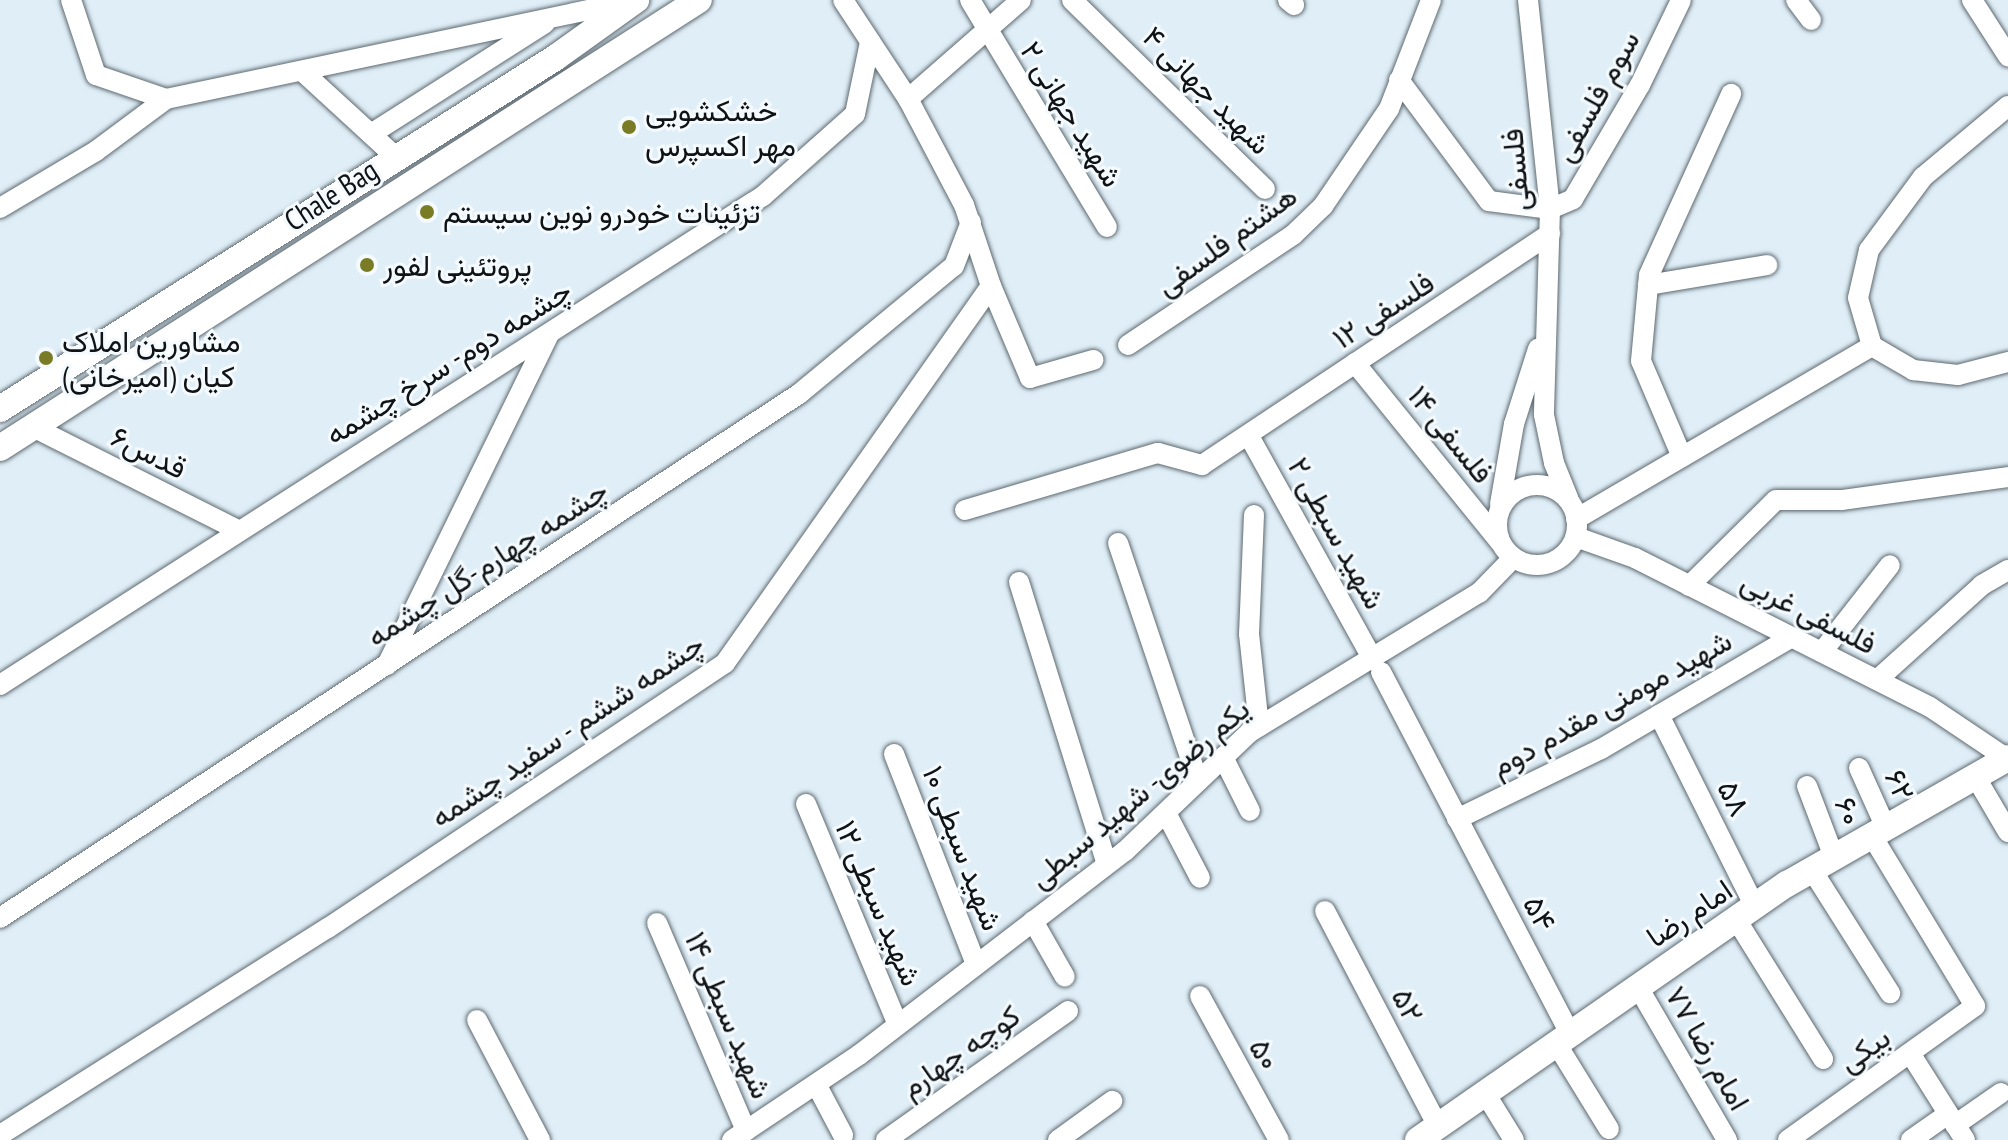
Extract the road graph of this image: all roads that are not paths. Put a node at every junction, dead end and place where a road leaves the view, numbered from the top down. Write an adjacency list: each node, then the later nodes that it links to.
1 (71, 0): 21 (street)
2 (636, 0): 13 (street); 25 (main road, Chale Bag)
3 (699, 0): 43 (main road, Chale Bag)
4 (843, 0): 16 (street)
5 (970, 0): 15 (street, ۲ شهید جهانی)
6 (1021, 0): 15 (street)
7 (1072, 0): 26 (street, ۴ شهید جهانی)
8 (1431, 0): 19 (street, هشتم فلسفی)
9 (1528, 0): 28 (street, فلسفی)
10 (1681, 0): 28 (street, سوم فلسفی)
11 (1796, 0): 14 (street)
12 (1972, 0): 17 (street)
13 (558, 14): 18 (street); 24 (street)
14 (1811, 20)
15 (986, 33): 22 (street); 30 (street, ۲ شهید جهانی)
16 (870, 42): 22 (street); 35 (street, چشمه دوم- سرخ چشمه)
17 (2008, 56)
18 (302, 71): 21 (street); 24 (street)
19 (1399, 80): 28 (street); 37 (street, هشتم فلسفی)
20 (1731, 94): 33 (street)
21 (166, 99): 27 (street)
22 (908, 99): 29 (street)
23 (2008, 106): 38 (street)
24 (371, 134): 25 (street)
25 (396, 157): 42 (main road, Chale Bag)
26 (1265, 189)
27 (0, 208)
28 (1550, 209): 31 (street, فلسفی)
29 (971, 222): 34 (street); 62 (street, چشمه چهارم-گل چشمه)
30 (1107, 227)
31 (1550, 234): 36 (street, فلسفی); 41 (street, ۱۲ فلسفی)
32 (1767, 265): 33 (street)
33 (1648, 285): 46 (street)
34 (991, 286): 39 (street); 108 (street, چشمه ششم - سفید چشمه)
35 (549, 334): 53 (street, چشمه دوم- سرخ چشمه); 62 (street)
36 (1543, 334): 48 (street); 50 (street)
37 (1128, 345)
38 (1872, 346): 40 (street); 46 (street)
39 (1093, 360)
40 (2008, 362)
41 (1355, 363): 44 (street, ۱۲ فلسفی); 55 (street, ۱۴ فلسفی)
42 (0, 409)
43 (33, 427): 45 (main road, Chale Bag); 53 (street, قدس۶)
44 (1249, 436): 49 (street, ۱۲ فلسفی); 63 (street, ۲ شهید سبطی)
45 (0, 448)
46 (1682, 457): 52 (street)
47 (2008, 477): 59 (street)
48 (1568, 498): 50 (street); 52 (street)
49 (965, 510)
50 (1498, 512): 55 (street)
51 (1254, 515): 67 (street)
52 (1576, 528): 55 (street); 59 (street, فلسفی غربی)
53 (238, 530): 65 (street, چشمه دوم- سرخ چشمه)
54 (1118, 543): 73 (street)
55 (1506, 550): 63 (street, یکم رضوی- شهید سبطی)
56 (1890, 565): 61 (street)
57 (2008, 570): 64 (street)
58 (1019, 582): 81 (street)
59 (1689, 586): 60 (street, فلسفی غربی)
60 (1792, 637): 61 (street, فلسفی غربی); 66 (street, شهید مومنی مقدم دوم)
61 (1822, 652): 64 (street, فلسفی غربی)
62 (386, 665): 86 (street, چشمه چهارم-گل چشمه)
63 (1377, 666): 67 (street, یکم رضوی- شهید سبطی); 78 (street, ۲ شهید سبطی)
64 (1877, 680): 70 (street, فلسفی غربی)
65 (0, 685)
66 (1659, 715): 78 (street, شهید مومنی مقدم دوم); 85 (street, ۵۸)
67 (1259, 726): 69 (street, یکم رضوی- شهید سبطی)
68 (894, 754): 89 (street, ۱۰ شهید سبطی)
69 (1223, 757): 73 (street, یکم رضوی- شهید سبطی); 76 (street)
70 (2007, 758): 72 (main road, امام رضا)
71 (1859, 768): 79 (street, ۶۲)
72 (1975, 776): 79 (main road, امام رضا); 80 (street)
73 (1198, 781): 77 (street, یکم رضوی- شهید سبطی)
74 (1807, 786): 82 (street, ۶۰)
75 (806, 804): 97 (street, ۱۲ شهید سبطی)
76 (1250, 811)
77 (1166, 813): 81 (street, یکم رضوی- شهید سبطی); 83 (street)
78 (1457, 819): 98 (street, ۵۴)
79 (1879, 832): 82 (main road, امام رضا); 94 (street, ۶۲)
80 (2008, 832)
81 (1107, 864): 87 (street, یکم رضوی- شهید سبطی)
82 (1823, 864): 85 (main road, امام رضا); 92 (street, ۶۰)
83 (1200, 878)
84 (1325, 911): 107 (street, ۵۲)
85 (1746, 913): 91 (main road, امام رضا); 100 (street, ۵۸)
86 (0, 918)
87 (1033, 921): 89 (street, یکم رضوی- شهید سبطی); 90 (street)
88 (657, 923): 110 (street, شهید سبطی ۱۴)
89 (976, 964): 97 (street, یکم رضوی- شهید سبطی)
90 (1065, 977)
91 (1638, 987): 98 (main road, امام رضا); 116 (street, امام رضا ۷۷)
92 (1890, 993)
93 (1200, 996): 114 (street, ۵۰)
94 (1975, 1006): 99 (street, بیکی)
95 (1068, 1011): 112 (street, کوچه چهارم)
96 (477, 1020): 111 (street)
97 (898, 1025): 101 (street, یکم رضوی- شهید سبطی)
98 (1563, 1038): 102 (main road, امام رضا); 106 (street, ۵۴)
99 (1910, 1053): 105 (street); 117 (street, بیکی)
100 (1823, 1059)
101 (816, 1084): 109 (street); 110 (street, یکم رضوی- شهید سبطی)
102 (1485, 1093): 107 (main road, امام رضا); 115 (street)
103 (2001, 1093): 105 (street)
104 (1112, 1101): 113 (street)
105 (1956, 1126): 118 (street)
106 (1609, 1129)
107 (1428, 1133)
108 (0, 1135)
109 (843, 1135)
110 (739, 1136)
111 (540, 1140)
112 (886, 1140)
113 (1058, 1140)
114 (1279, 1140)
115 (1514, 1140)
116 (1727, 1140)
117 (1788, 1140)
118 (1911, 1140)

